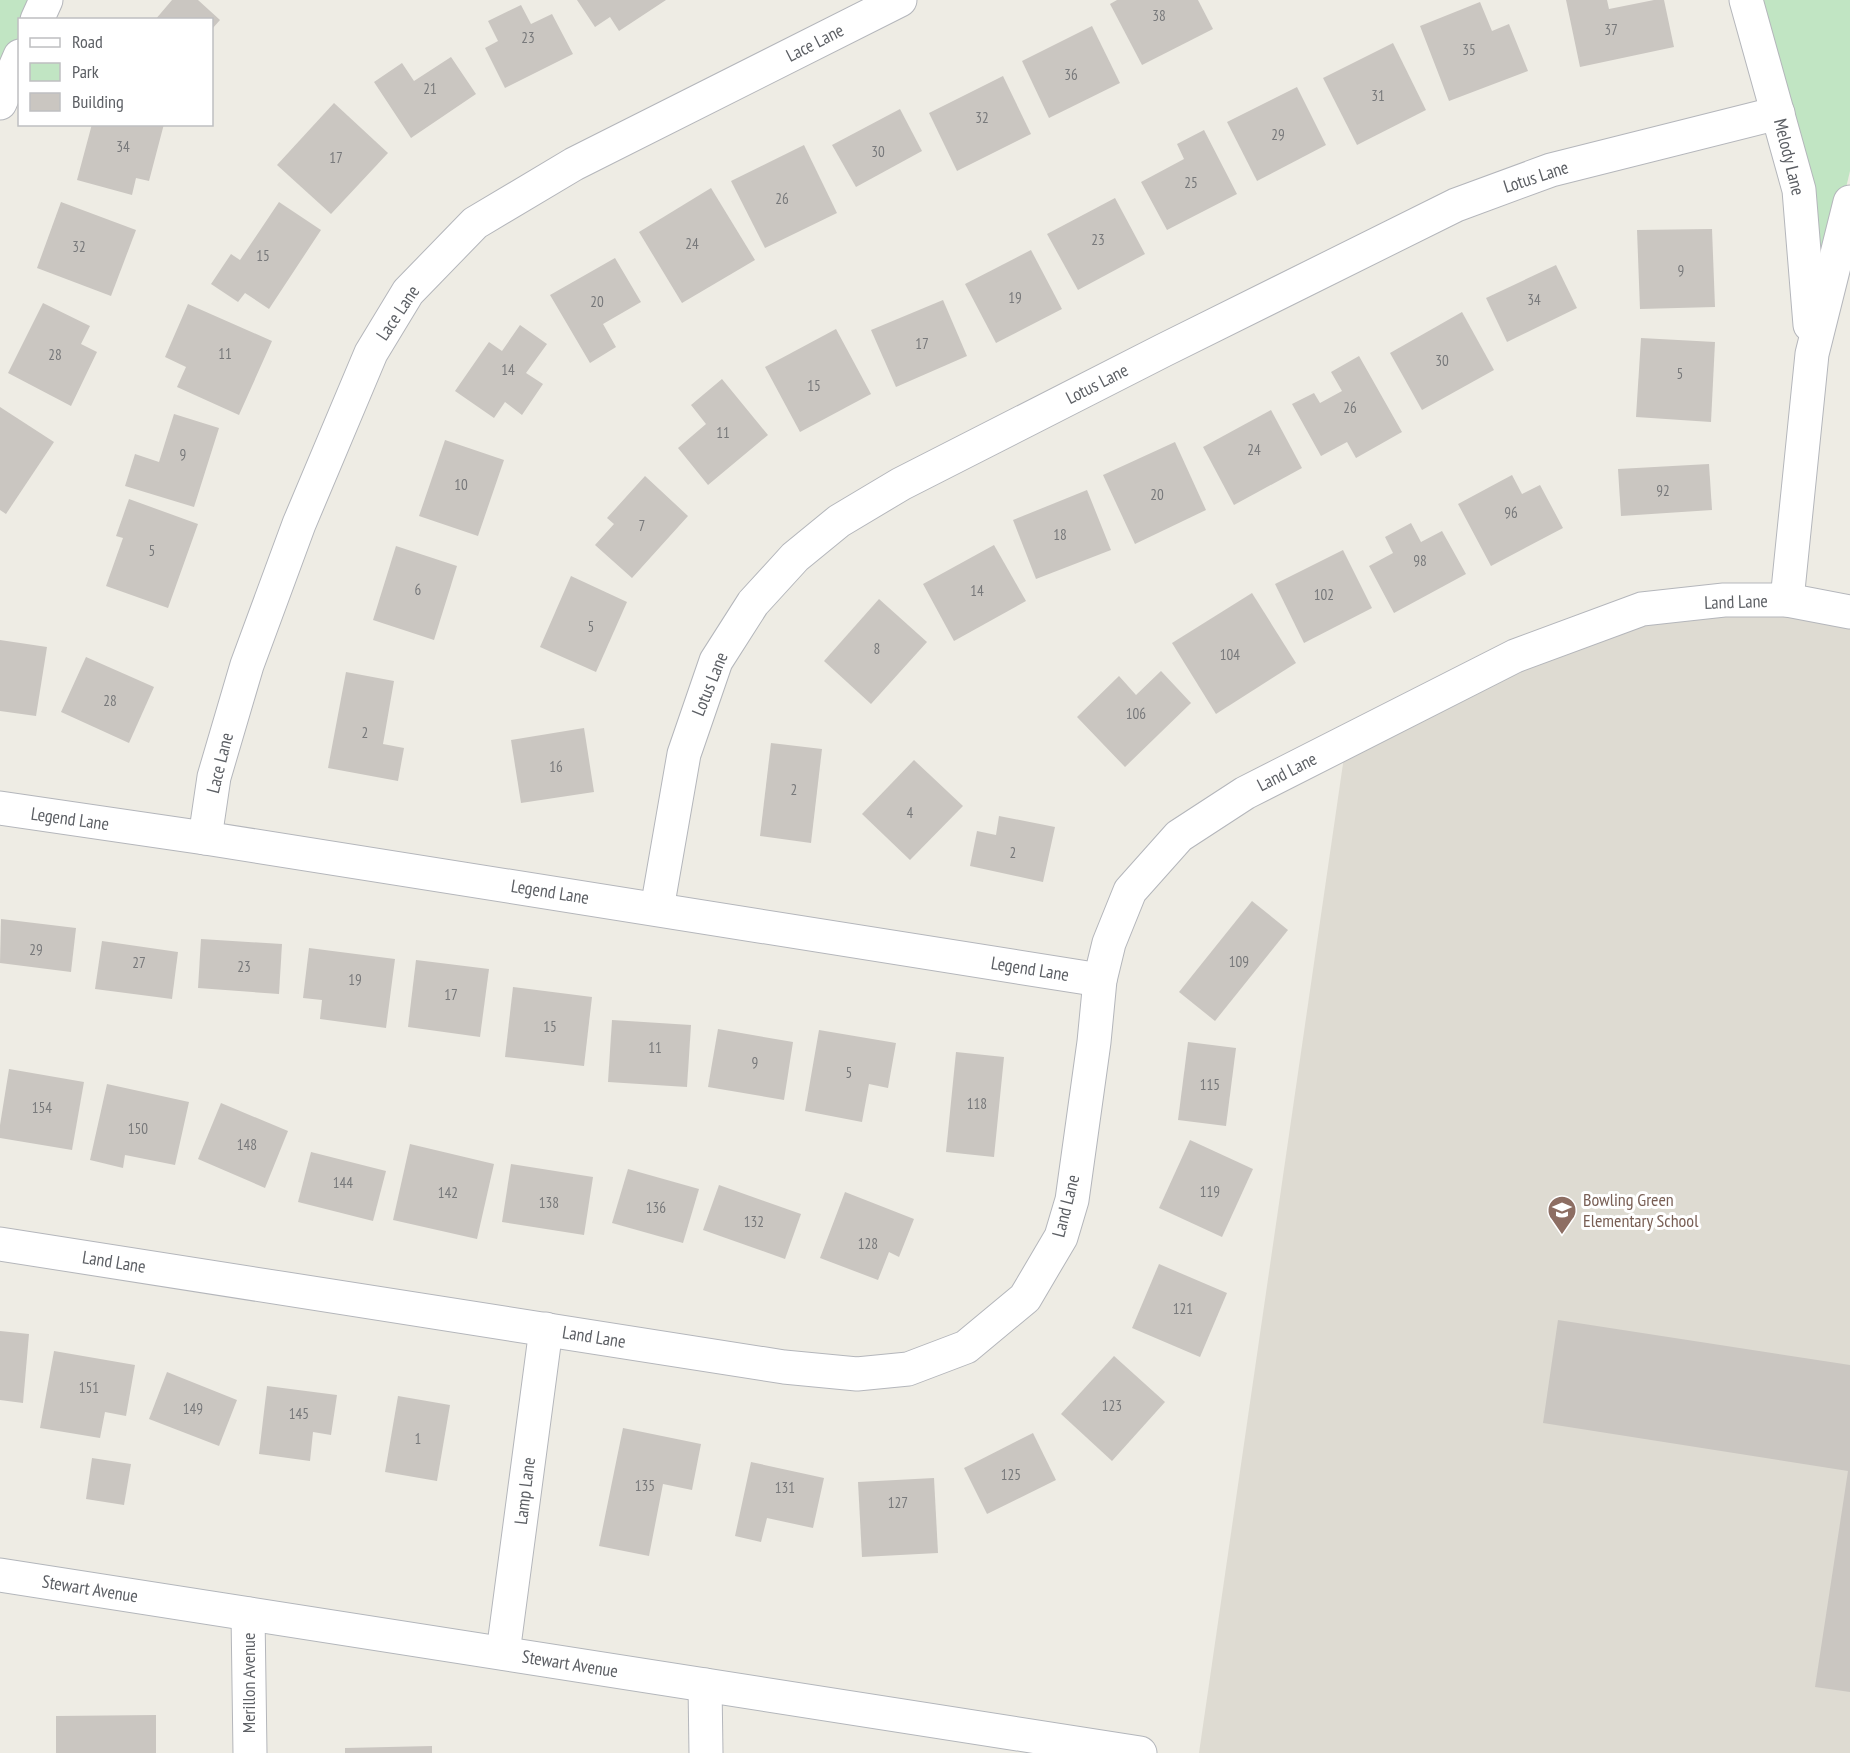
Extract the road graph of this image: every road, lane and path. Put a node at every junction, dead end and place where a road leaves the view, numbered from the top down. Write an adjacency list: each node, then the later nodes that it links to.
1 (46, 0): 4 (street)
2 (900, 0): 13 (street, Lace Lane)
3 (1746, 0): 7 (street, Melody Lane)
4 (38, 18)
5 (18, 61): 6 (street)
6 (0, 103)
7 (1778, 113): 9 (street, Melody Lane); 14 (street, Lotus Lane)
8 (1850, 202): 9 (street, Melody Lane)
9 (1812, 354): 10 (street, Melody Lane)
10 (1787, 600): 11 (street, Land Lane); 15 (street, Land Lane)
11 (1850, 612)
12 (0, 808): 13 (street, Legend Lane)
13 (205, 838): 14 (street, Legend Lane)
14 (657, 909): 15 (street, Legend Lane)
15 (1100, 980): 17 (street, Land Lane)
16 (0, 1244): 17 (street, Land Lane)
17 (546, 1329): 20 (street, Lamp Lane)
18 (0, 1575): 19 (street, Stewart Avenue)
19 (248, 1614): 20 (street, Stewart Avenue); 22 (street, Merillon Avenue)
20 (503, 1653): 21 (street, Stewart Avenue)
21 (705, 1685): 23 (street); 24 (street, Stewart Avenue)
22 (250, 1753)
23 (706, 1753)
24 (1140, 1753)

